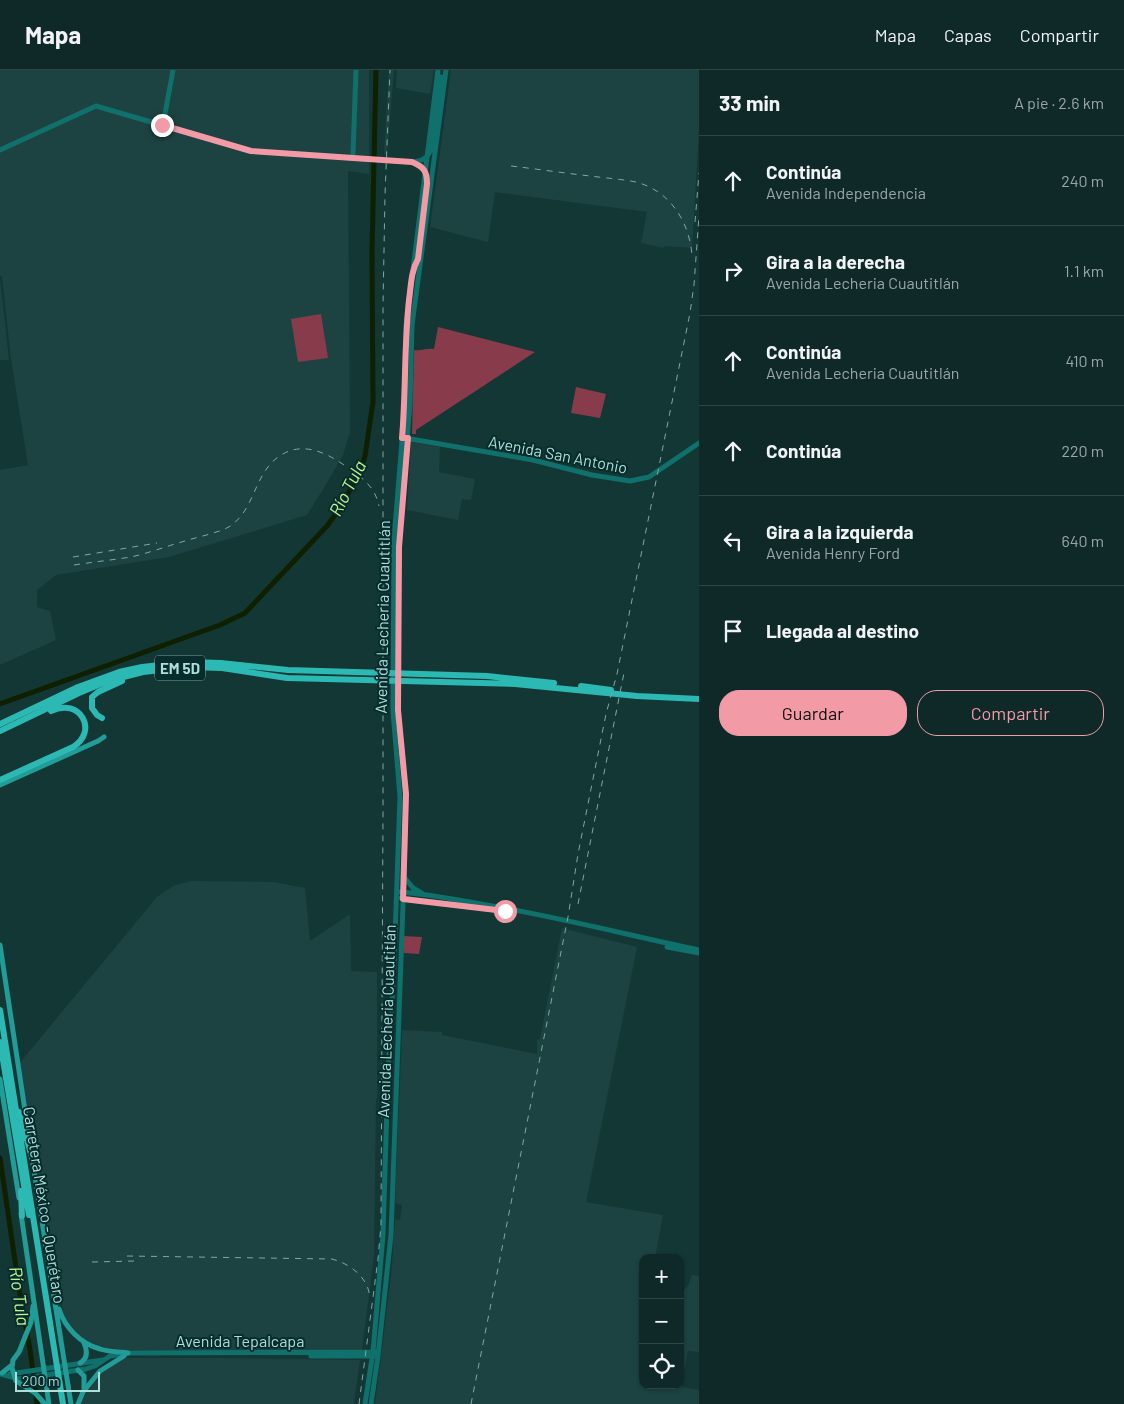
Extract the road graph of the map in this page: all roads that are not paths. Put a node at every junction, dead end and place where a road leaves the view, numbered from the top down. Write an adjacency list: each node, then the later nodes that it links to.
1 (173, 70): 5 (main road)
2 (356, 70): 7 (main road)
3 (438, 70): 9 (main road, Avenida Lecheria Cuautitlán)
4 (444, 70): 8 (main road); 10 (main road, Avenida Lecheria Cuautitlán)
5 (162, 125): 6 (main road); 8 (main road)
6 (0, 150)
7 (353, 154)
8 (412, 162): 11 (main road)
9 (425, 170): 10 (main road); 11 (main road, Avenida Lecheria Cuautitlán)
10 (432, 170): 12 (main road, Avenida Lecheria Cuautitlán)
11 (413, 268): 12 (main road, Avenida Lecheria Cuautitlán)
12 (405, 438): 13 (main road, Avenida San Antonio); 27 (main road, Avenida Lecheria Cuautitlán); 28 (main road, Avenida Lecheria Cuautitlán)
13 (699, 443)
14 (165, 669): 15 (highway, EM 5D); 20 (highway); 23 (highway, EM 5D)
15 (403, 676): 16 (highway, EM 5D); 19 (highway, EM 5D)
16 (638, 694): 17 (highway, EM 5D); 18 (highway, EM 5D)
17 (699, 695)
18 (699, 699)
19 (19, 715): 21 (highway); 22 (highway, EM 5D)
20 (102, 718)
21 (0, 720)
22 (0, 724)
23 (0, 732): 25 (highway)
24 (104, 737): 26 (main road)
25 (0, 780)
26 (0, 785)
27 (404, 878): 29 (main road); 30 (main road, Avenida Lecheria Cuautitlán)
28 (396, 895): 30 (main road); 47 (main road, Avenida Lecheria Cuautitlán)
29 (426, 895): 30 (main road); 31 (main road)
30 (403, 896): 31 (main road); 47 (main road, Avenida Lecheria Cuautitlán)
31 (505, 909): 32 (main road)
32 (648, 941): 34 (main road); 35 (main road)
33 (0, 945): 40 (main road)
34 (699, 950)
35 (699, 954)
36 (0, 1010): 39 (highway, Carretera México - Querétaro)
37 (0, 1042): 41 (highway, Carretera México - Querétaro)
38 (0, 1079): 42 (main road)
39 (14, 1096): 40 (highway); 54 (highway, Carretera México - Querétaro)
40 (32, 1161): 43 (main road)
41 (20, 1168): 42 (highway); 54 (highway, Carretera México - Querétaro)
42 (22, 1216): 44 (main road)
43 (53, 1285): 45 (main road); 57 (main road)
44 (33, 1291): 50 (main road); 56 (main road)
45 (81, 1339): 46 (main road); 49 (main road)
46 (126, 1354): 47 (main road, Avenida Tepalcapa); 48 (main road, Avenida Tepalcapa); 53 (main road)
47 (375, 1354): 59 (main road, Avenida Lecheria Cuautitlán); 60 (main road, Avenida Lecheria Cuautitlán)
48 (103, 1360): 49 (main road, Avenida Tepalcapa); 51 (main road, Avenida Tepalcapa)
49 (78, 1364): 52 (main road, Avenida Tepalcapa)
50 (12, 1365): 52 (main road); 52 (main road)
51 (77, 1370): 52 (main road, Avenida Tepalcapa); 53 (main road)
52 (6, 1375): 55 (main road)
53 (83, 1392): 58 (main road)
54 (59, 1403)
55 (45, 1404)
56 (50, 1404)
57 (72, 1404)
58 (78, 1404)
59 (365, 1404)
60 (371, 1404)

